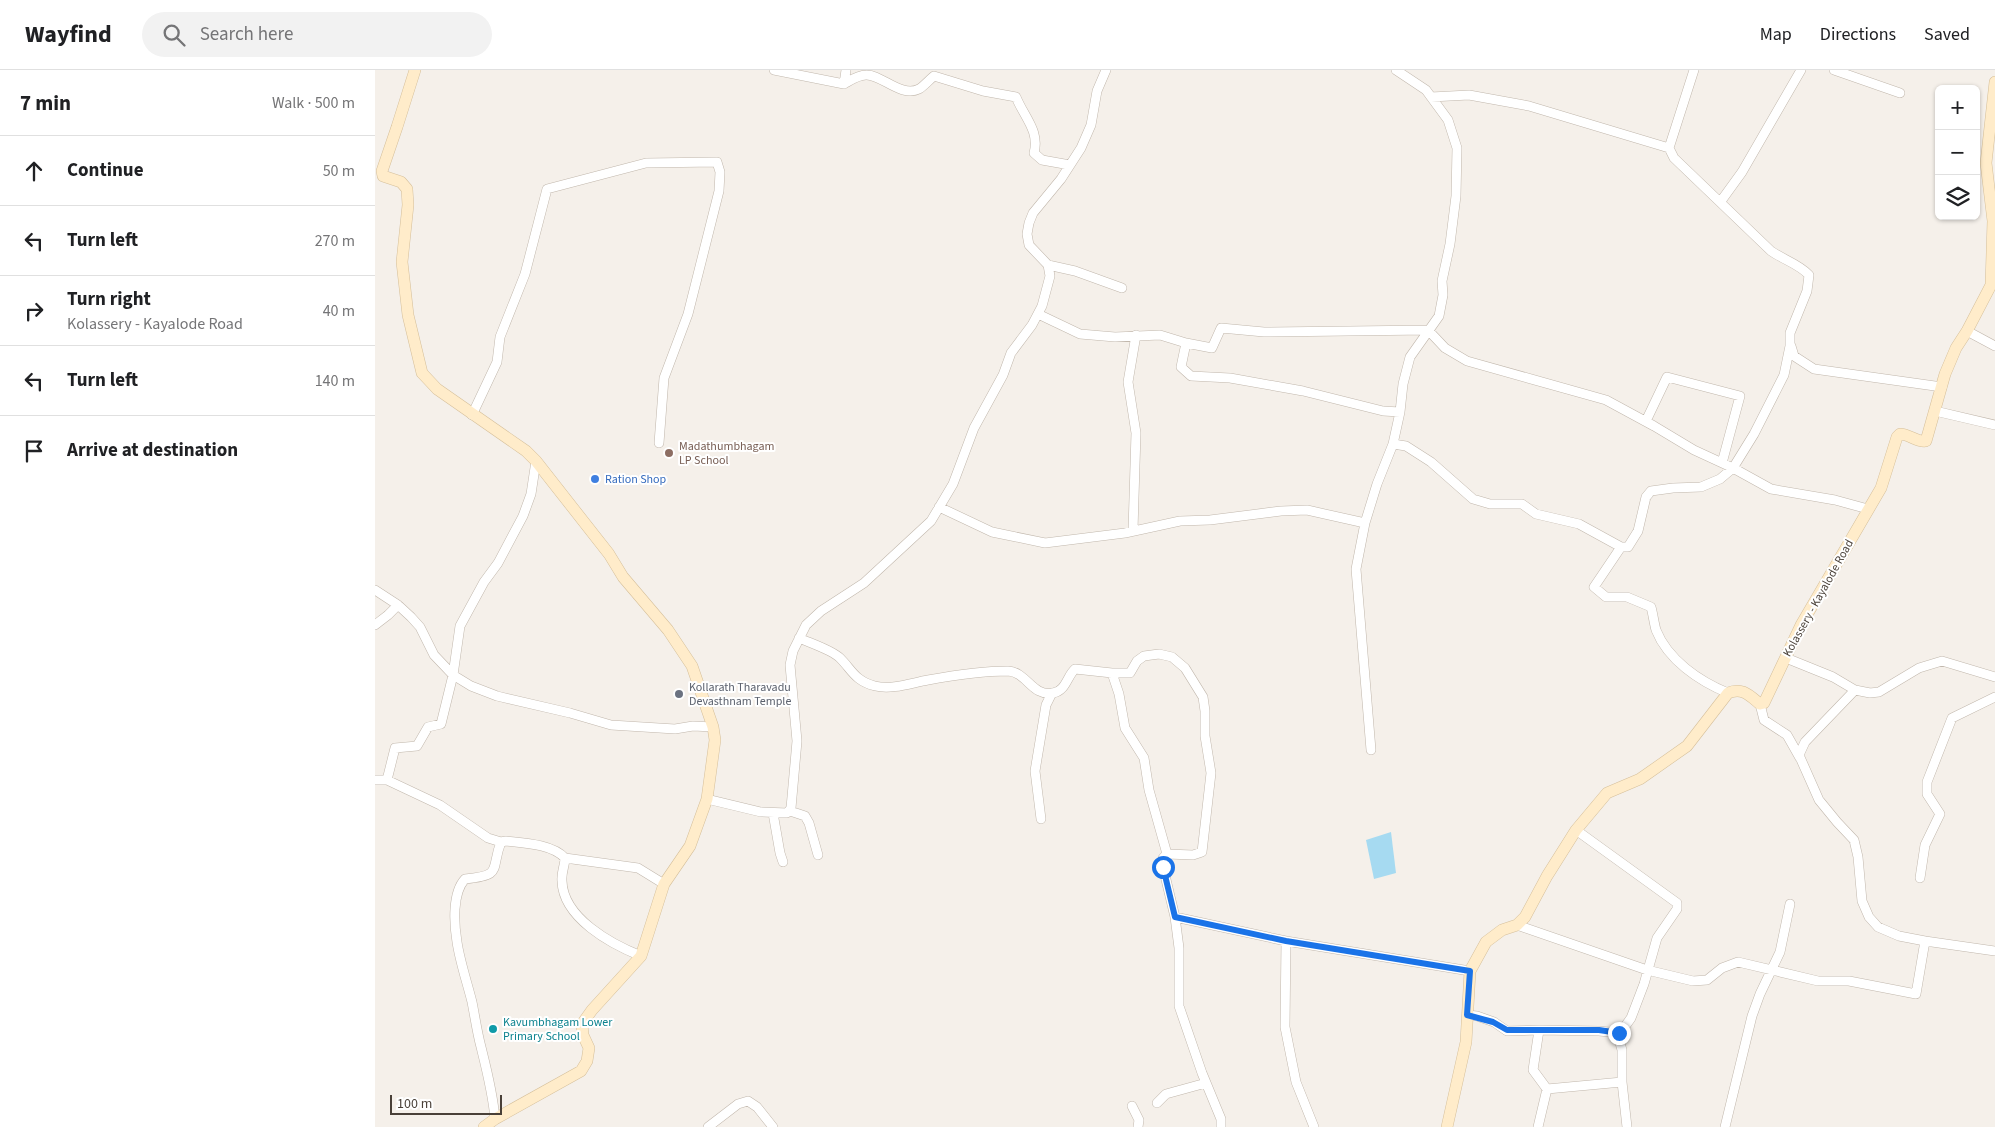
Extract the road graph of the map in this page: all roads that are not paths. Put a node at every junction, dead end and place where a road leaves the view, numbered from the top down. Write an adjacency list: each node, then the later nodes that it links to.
1 (415, 70): 28 (main road)
2 (774, 70): 10 (street)
3 (846, 70): 10 (street)
4 (1106, 70): 14 (street)
5 (1396, 70): 12 (street)
6 (1694, 70): 13 (street)
7 (1801, 70): 15 (street)
8 (1834, 70): 11 (street)
9 (1995, 82): 20 (main road, Kolassery - Kayalode Road)
10 (844, 84): 14 (street)
11 (1899, 92)
12 (1431, 97): 13 (street); 19 (street)
13 (1669, 148): 15 (street)
14 (1070, 165): 16 (street)
15 (1721, 201): 23 (street)
16 (1048, 265): 17 (street); 18 (street)
17 (1123, 288)
18 (1038, 314): 21 (street); 36 (street)
19 (1428, 330): 22 (street); 27 (street); 29 (street)
20 (1967, 331): 24 (street); 25 (main road, Kolassery - Kayalode Road)
21 (1136, 335): 22 (street); 39 (street)
22 (1186, 342): 27 (street)
23 (1790, 346): 25 (street); 35 (street)
24 (1995, 346)
25 (1941, 387): 26 (main road, Kolassery - Kayalode Road)
26 (1935, 411): 30 (street); 37 (main road, Kolassery - Kayalode Road)
27 (1400, 412): 32 (street)
28 (472, 415): 31 (street); 33 (main road)
29 (1646, 421): 34 (street); 34 (street)
30 (1995, 425)
31 (659, 443)
32 (1393, 444): 38 (street); 40 (street)
33 (536, 462): 47 (street); 54 (main road)
34 (1723, 463): 35 (street)
35 (1733, 468): 37 (street); 40 (street)
36 (939, 507): 39 (street); 44 (street)
37 (1868, 509): 45 (main road, Kolassery - Kayalode Road)
38 (1365, 523): 39 (street); 55 (street)
39 (1133, 530)
40 (1621, 547): 51 (street)
41 (375, 590): 42 (street)
42 (397, 605): 43 (street); 47 (street)
43 (375, 624)
44 (799, 638): 50 (street); 60 (street)
45 (1786, 658): 49 (street); 53 (main road, Kolassery - Kayalode Road)
46 (1112, 673): 50 (street); 65 (street); 65 (street)
47 (453, 675): 54 (street); 58 (street)
48 (1995, 677): 49 (street)
49 (1855, 690): 56 (street)
50 (1052, 693): 62 (street)
51 (1728, 693): 53 (main road); 63 (main road)
52 (1995, 697): 69 (street)
53 (1760, 704): 56 (street)
54 (713, 727): 59 (main road)
55 (1371, 750)
56 (1800, 758): 75 (street)
57 (375, 780): 58 (street)
58 (387, 780): 64 (street)
59 (707, 799): 61 (street); 70 (main road)
60 (790, 811): 61 (street); 66 (street)
61 (773, 813): 68 (street)
62 (1041, 819)
63 (1576, 830): 73 (main road); 78 (street)
64 (501, 842): 67 (street); 89 (street)
65 (1167, 854): 72 (street)
66 (818, 855)
67 (565, 858): 70 (street); 77 (street)
68 (783, 862)
69 (1920, 878)
70 (664, 884): 77 (main road)
71 (1790, 904): 79 (street)
72 (1175, 917): 74 (street); 85 (street)
73 (1517, 925): 78 (street); 80 (main road)
74 (1286, 941): 80 (street); 95 (street)
75 (1925, 941): 76 (street); 79 (street)
76 (1995, 951)
77 (641, 956): 89 (main road)
78 (1647, 970): 79 (street); 83 (street)
79 (1770, 970): 99 (street)
80 (1470, 971): 81 (main road)
81 (1467, 1015): 82 (street); 96 (main road)
82 (1539, 1030): 83 (street); 86 (street)
83 (1619, 1033): 84 (street)
84 (1623, 1082): 86 (street); 98 (street)
85 (1206, 1083): 87 (street); 94 (street)
86 (1547, 1089): 97 (street)
87 (1157, 1103)
88 (1132, 1106): 93 (street)
89 (495, 1119): 90 (main road)
90 (484, 1127)
91 (708, 1127): 92 (street)
92 (773, 1127)
93 (1137, 1127)
94 (1221, 1127)
95 (1314, 1127)
96 (1447, 1127)
97 (1538, 1127)
98 (1627, 1127)
99 (1725, 1127)

